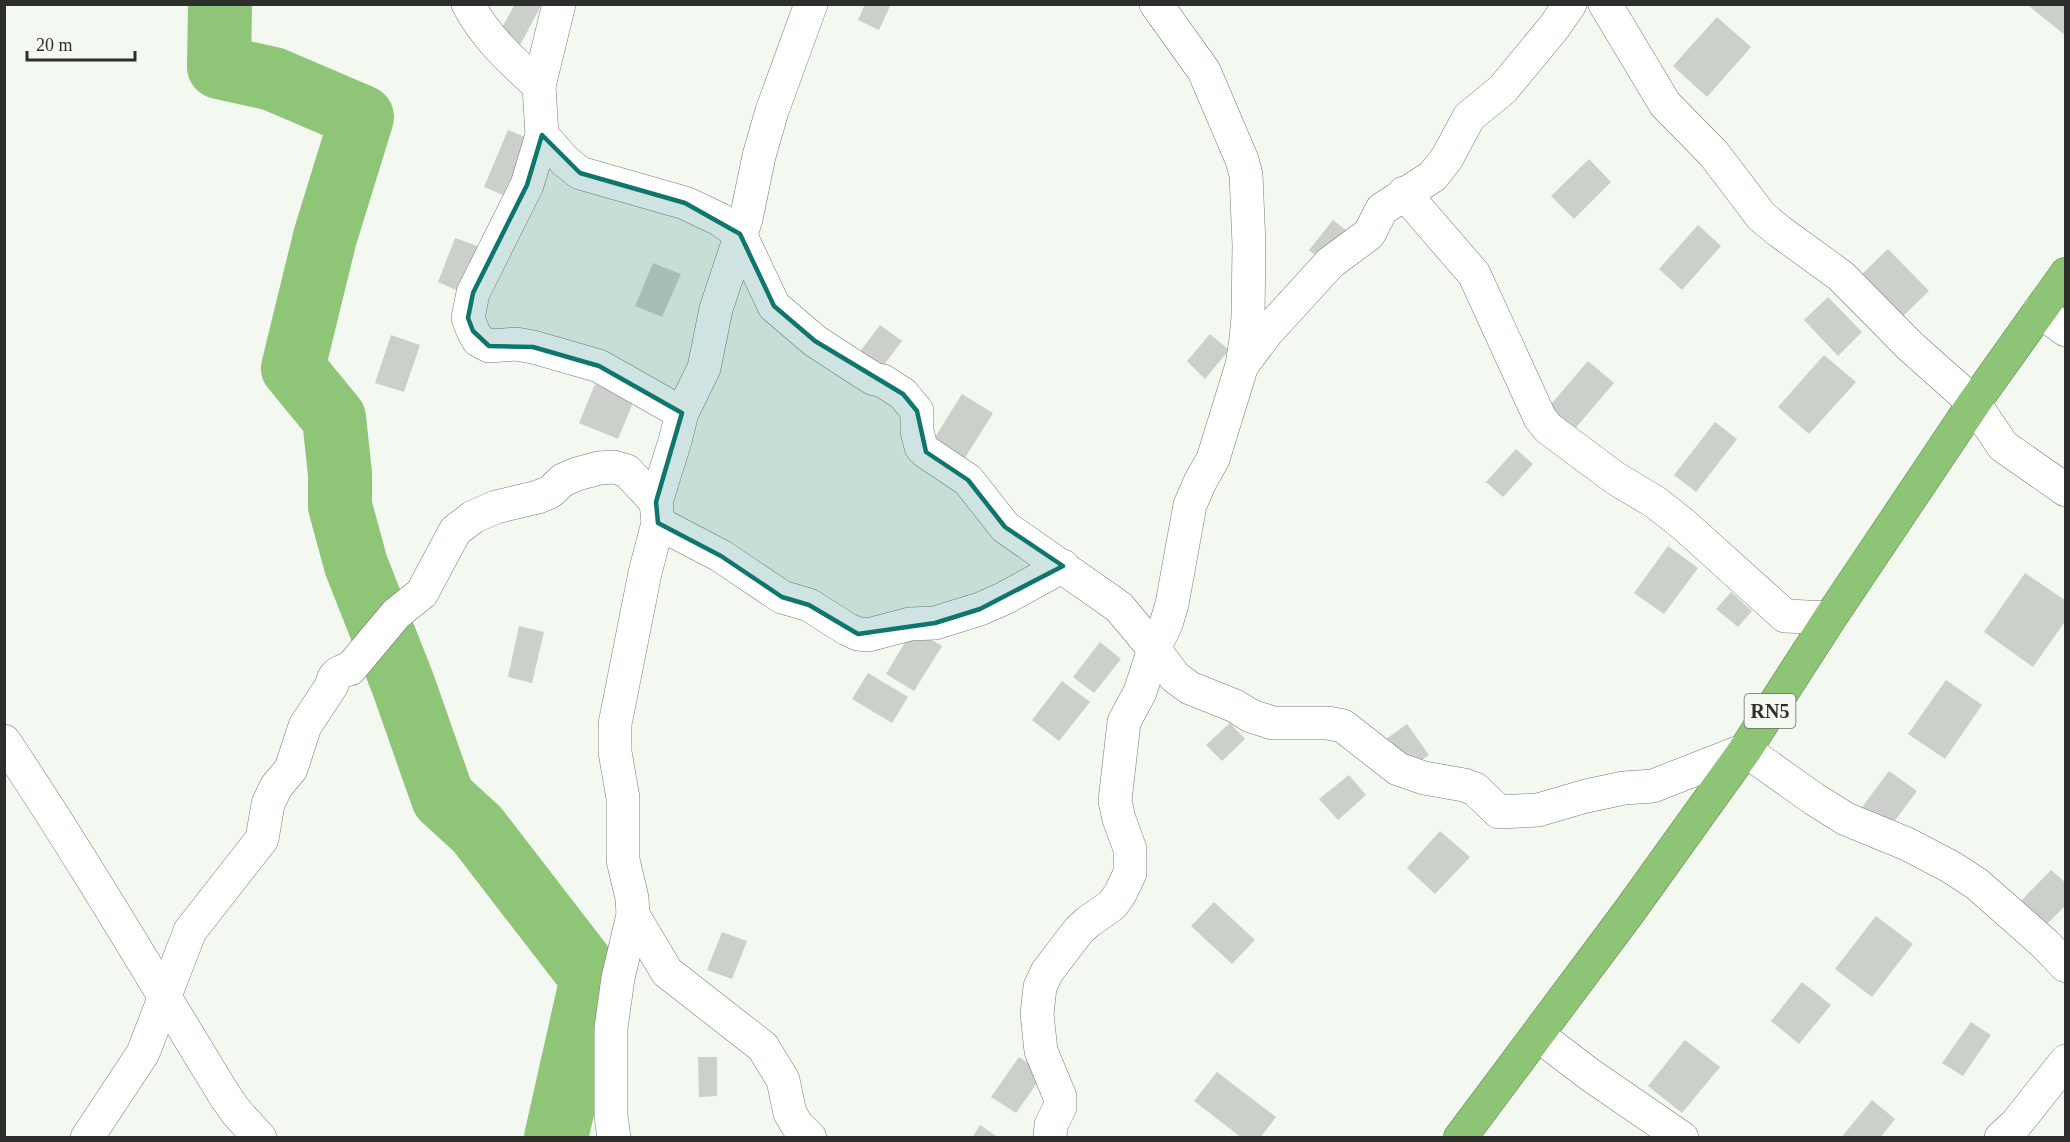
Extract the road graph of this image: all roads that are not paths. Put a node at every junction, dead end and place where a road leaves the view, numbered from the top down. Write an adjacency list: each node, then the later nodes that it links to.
1 (468, 4): 7 (street)
2 (559, 4): 7 (street)
3 (811, 4): 10 (street)
4 (1156, 4): 13 (street)
5 (1570, 4): 9 (street)
6 (1605, 4): 14 (street)
7 (539, 86): 8 (street)
8 (542, 135): 10 (street); 15 (street)
9 (1404, 193): 13 (street); 19 (street)
10 (740, 234): 15 (street); 18 (street)
11 (2066, 274): 12 (highway, RN5)
12 (2053, 320): 14 (highway, RN5)
13 (1242, 365): 20 (street)
14 (1974, 403): 16 (street); 19 (highway, RN5)
15 (682, 414): 17 (street)
16 (2066, 490)
17 (657, 512): 18 (street); 23 (street); 25 (street)
18 (1063, 566): 20 (street)
19 (1830, 618): 22 (highway, RN5)
20 (1154, 649): 22 (street); 32 (street)
21 (4, 741): 25 (street)
22 (1745, 750): 24 (street); 26 (highway, RN5)
23 (633, 915): 30 (street); 31 (street)
24 (2066, 966)
25 (164, 996): 28 (street); 29 (street)
26 (1538, 1035): 33 (highway, RN5); 34 (street)
27 (2066, 1061): 35 (street)
28 (87, 1137)
29 (260, 1137)
30 (614, 1137)
31 (810, 1137)
32 (1050, 1137)
33 (1460, 1137)
34 (1682, 1137)
35 (2001, 1137)

